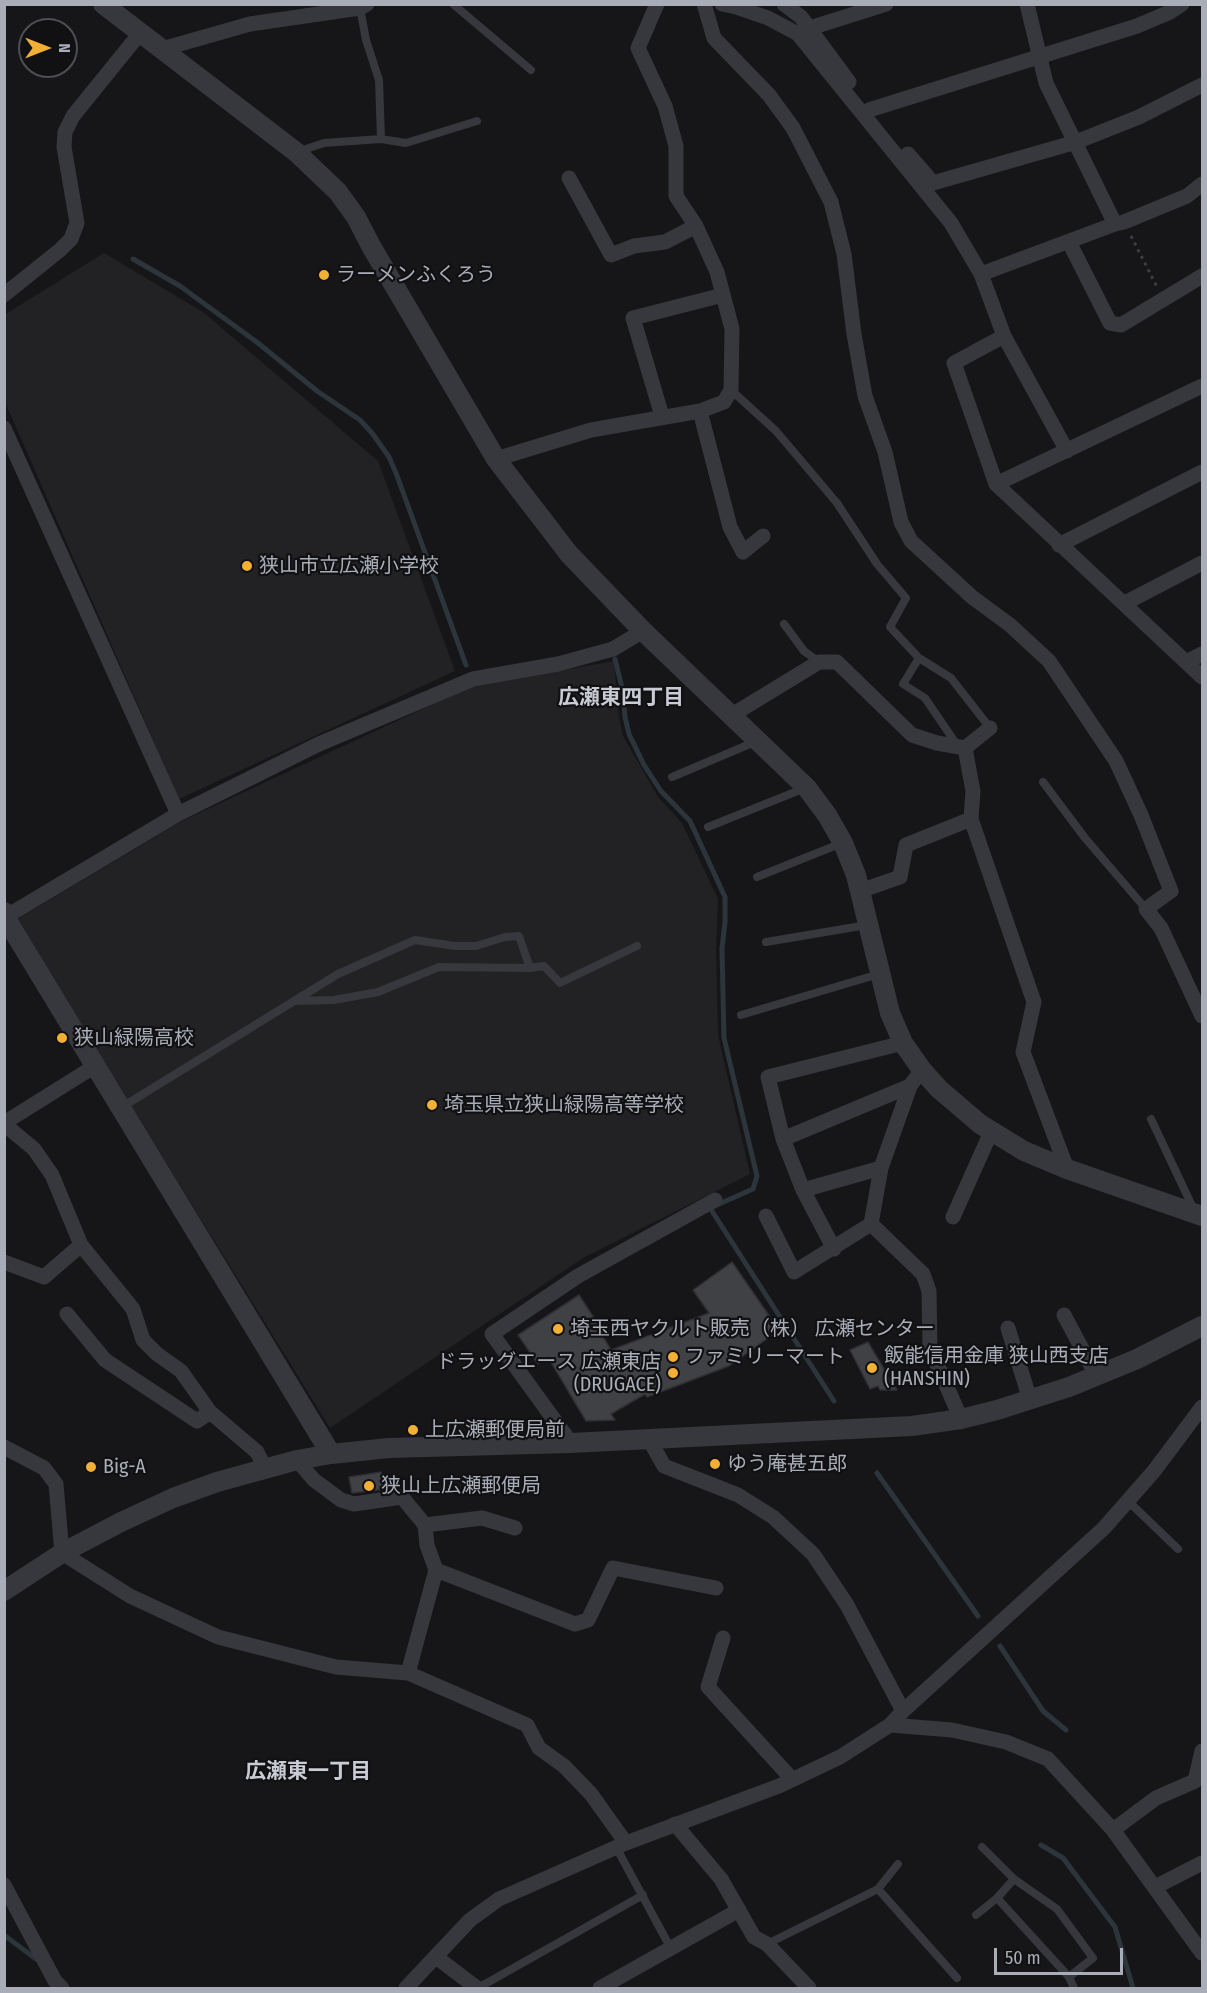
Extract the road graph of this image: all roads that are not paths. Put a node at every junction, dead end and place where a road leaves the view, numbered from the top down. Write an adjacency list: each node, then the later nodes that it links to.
1 (103, 4): 12 (street)
2 (453, 4): 15 (lane)
3 (657, 4): 25 (street)
4 (704, 4): 65 (street)
5 (722, 4): 27 (street)
6 (784, 4): 11 (street)
7 (886, 4): 11 (street)
8 (1027, 4): 14 (street)
9 (1182, 4): 14 (street)
10 (362, 6): 13 (street); 19 (lane)
11 (810, 28): 17 (street)
12 (141, 32): 13 (street); 29 (street)
13 (162, 49): 21 (street)
14 (1040, 56): 17 (street); 20 (street)
15 (531, 70)
16 (1203, 85): 20 (street)
17 (869, 110): 20 (street)
18 (477, 121): 19 (lane)
19 (381, 139): 21 (lane)
20 (1076, 142): 24 (street)
21 (296, 152): 38 (street)
22 (569, 178): 25 (street)
23 (1203, 184): 24 (street)
24 (1115, 224): 26 (street)
25 (696, 226): 30 (street)
26 (1069, 242): 27 (street); 28 (street)
27 (981, 274): 31 (street)
28 (1203, 276)
29 (4, 295)
30 (723, 295): 33 (street); 35 (street)
31 (1004, 336): 37 (street); 40 (street)
32 (1203, 386): 37 (street)
33 (731, 390): 34 (street); 48 (lane)
34 (700, 411): 35 (street); 41 (street)
35 (662, 416): 38 (street)
36 (4, 428): 59 (street)
37 (1067, 451): 40 (street)
38 (495, 459): 46 (street)
39 (1203, 472): 42 (street)
40 (996, 484): 42 (street)
41 (763, 536)
42 (1059, 545): 44 (street)
43 (1203, 563): 44 (street)
44 (1125, 603): 50 (street)
45 (784, 624): 49 (lane)
46 (644, 631): 52 (street); 59 (street)
47 (1203, 654): 50 (street)
48 (919, 658): 53 (lane); 55 (lane)
49 (819, 662): 52 (street); 55 (street)
50 (1186, 662): 51 (street)
51 (1203, 677)
52 (732, 715): 54 (street)
53 (990, 728): 55 (street)
54 (758, 740): 56 (lane); 58 (street)
55 (962, 747): 60 (street)
56 (672, 777)
57 (1043, 782): 65 (lane)
58 (807, 788): 61 (lane); 62 (street)
59 (178, 814): 66 (street)
60 (971, 819): 64 (street); 84 (street)
61 (708, 826)
62 (843, 843): 63 (lane); 64 (street)
63 (757, 877)
64 (860, 891): 67 (street)
65 (1146, 909): 74 (street)
66 (7, 921): 76 (street)
67 (868, 925): 68 (lane); 71 (street)
68 (766, 942)
69 (638, 946): 70 (lane)
70 (530, 968): 72 (lane); 72 (lane)
71 (880, 974): 73 (lane); 75 (street)
72 (294, 1001): 78 (lane)
73 (741, 1015)
74 (1203, 1016)
75 (903, 1043): 77 (street); 82 (street)
76 (95, 1066): 78 (street); 80 (street)
77 (916, 1078): 81 (street); 82 (street); 83 (street)
78 (121, 1108): 106 (street)
79 (1151, 1119): 87 (lane)
80 (4, 1123): 91 (street)
81 (991, 1132): 84 (street); 89 (street)
82 (783, 1139): 85 (street)
83 (881, 1168): 85 (street); 90 (street)
84 (1066, 1168): 87 (street)
85 (803, 1190): 92 (street)
86 (715, 1200): 104 (street)
87 (1199, 1215)
88 (766, 1216): 92 (street)
89 (953, 1217)
90 (871, 1224): 92 (street); 102 (street)
91 (81, 1245): 93 (street); 101 (street)
92 (834, 1249)
93 (4, 1262)
94 (67, 1314): 101 (street)
95 (1064, 1315): 98 (street)
96 (1203, 1326): 98 (street)
97 (1008, 1328): 99 (street)
98 (1096, 1377): 99 (street)
99 (1030, 1400): 102 (street)
100 (1203, 1407): 109 (street)
101 (210, 1412): 108 (street)
102 (961, 1419): 103 (street)
103 (649, 1439): 104 (street); 119 (street)
104 (571, 1443): 106 (street)
105 (4, 1447): 113 (street)
106 (331, 1454): 107 (street)
107 (297, 1461): 108 (street); 110 (street)
108 (265, 1468): 113 (street)
109 (1128, 1501): 112 (lane); 119 (street)
110 (425, 1525): 111 (street); 114 (street)
111 (515, 1528)
112 (1178, 1549)
113 (62, 1553): 116 (street); 118 (street)
114 (436, 1570): 115 (street); 118 (street)
115 (716, 1588)
116 (4, 1591)
117 (723, 1638): 122 (street)
118 (408, 1673): 125 (street)
119 (903, 1711): 120 (street)
120 (890, 1725): 122 (street); 124 (street)
121 (1203, 1751): 124 (street)
122 (792, 1779): 123 (street)
123 (675, 1824): 125 (street); 135 (street)
124 (1113, 1830): 131 (street)
125 (621, 1845): 133 (lane); 140 (street)
126 (982, 1847): 129 (lane)
127 (1203, 1863): 131 (street)
128 (898, 1864): 132 (lane)
129 (1014, 1879): 134 (lane); 141 (lane)
130 (4, 1885): 143 (street)
131 (1155, 1887): 139 (street)
132 (878, 1889): 137 (lane); 142 (lane)
133 (643, 1895): 138 (lane); 145 (lane)
134 (997, 1898): 136 (lane); 141 (lane)
135 (738, 1910): 137 (street); 138 (street)
136 (976, 1915)
137 (766, 1944): 147 (street)
138 (670, 1947): 146 (street)
139 (1203, 1953)
140 (436, 1957): 144 (street); 145 (street)
141 (1069, 1977): 148 (lane)
142 (957, 1978)
143 (62, 1989)
144 (406, 1989)
145 (477, 1989)
146 (600, 1989)
147 (809, 1989)
148 (1074, 1989)

